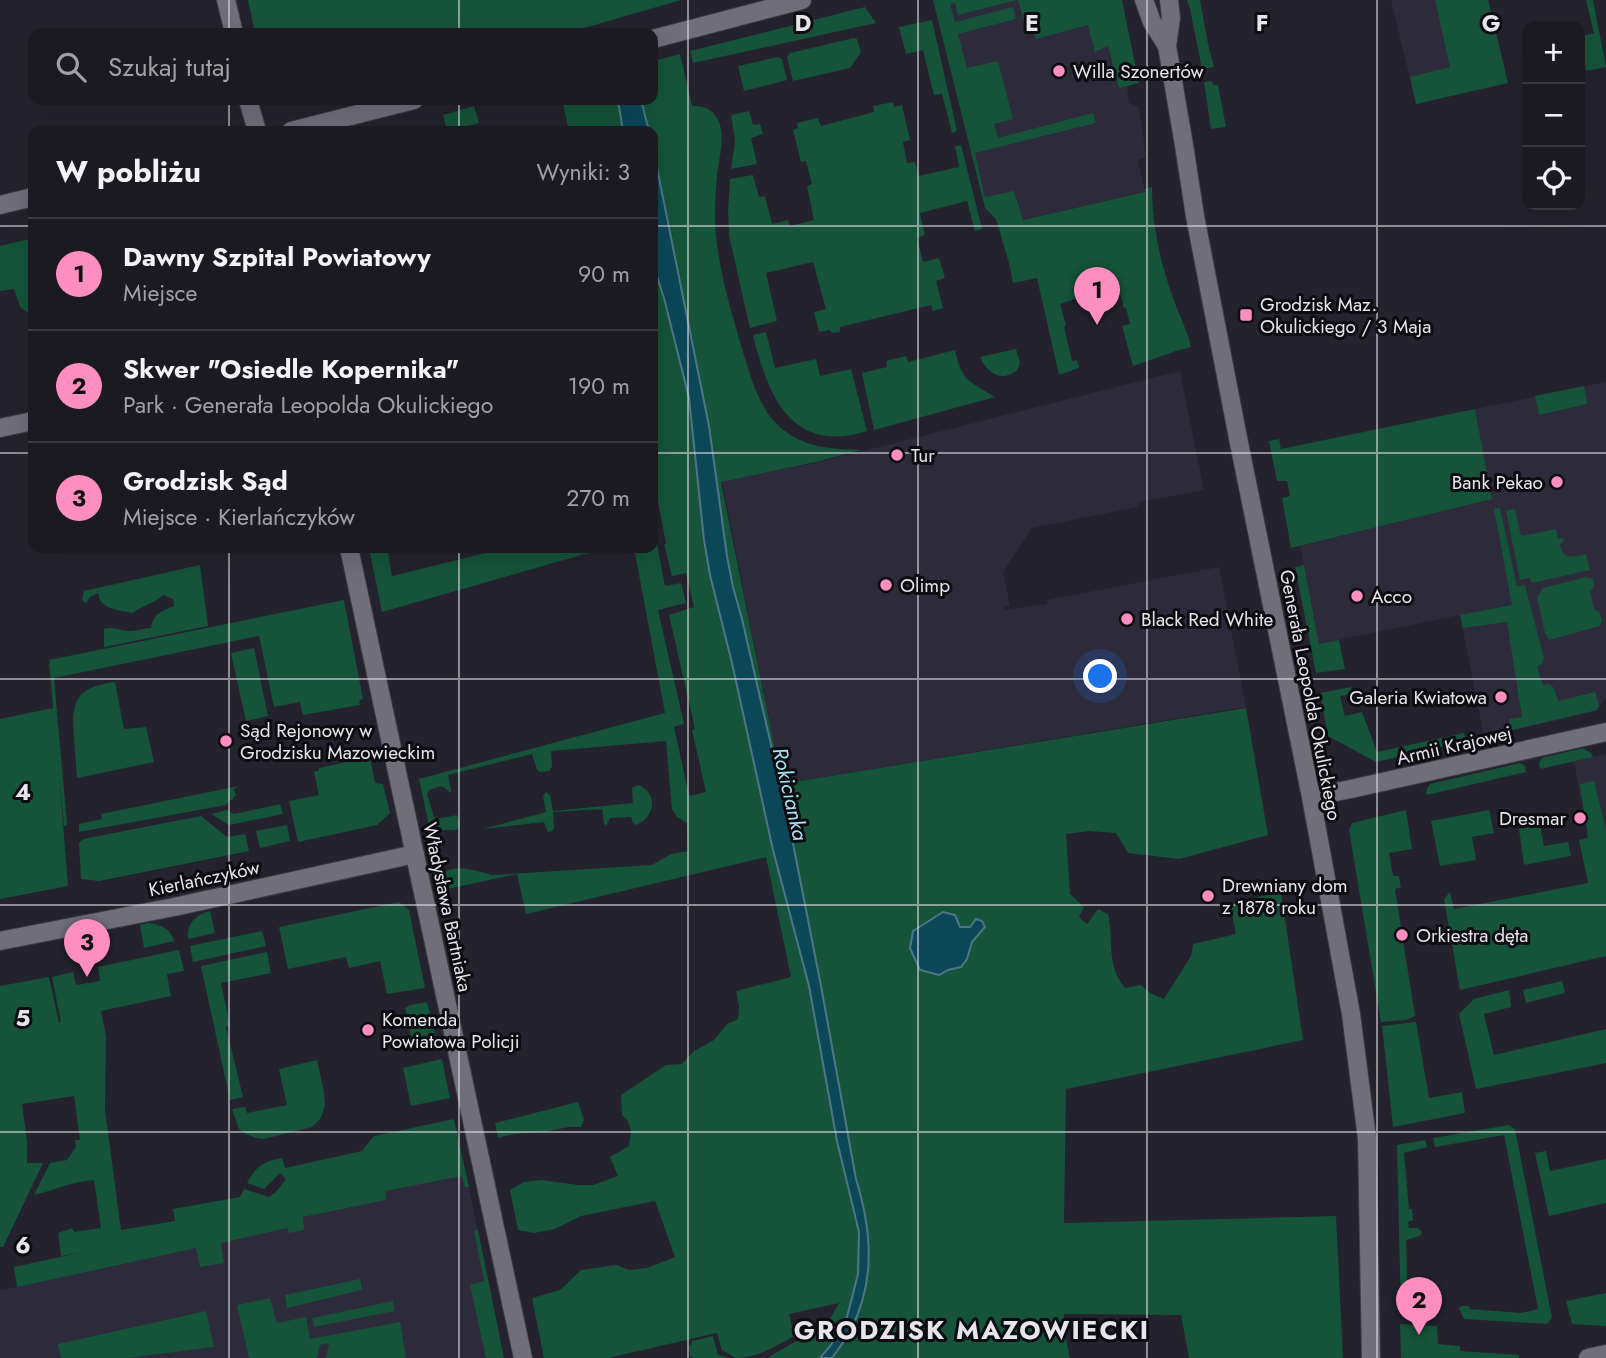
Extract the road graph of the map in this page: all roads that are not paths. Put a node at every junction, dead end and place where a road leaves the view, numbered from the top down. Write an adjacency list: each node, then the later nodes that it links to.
1 (226, 0): 5 (street)
2 (802, 0): 6 (street)
3 (1144, 0): 7 (street, Generała Leopolda Okulickiego)
4 (1169, 0): 7 (street, Generała Leopolda Okulickiego)
5 (233, 28)
6 (658, 37)
7 (1167, 46): 18 (street, Generała Leopolda Okulickiego)
8 (249, 105): 10 (street)
9 (394, 105): 11 (street)
10 (256, 126)
11 (311, 126)
12 (28, 198): 13 (street)
13 (0, 205)
14 (28, 422): 15 (street)
15 (0, 428)
16 (350, 553): 19 (street, Władysława Bartniaka)
17 (1606, 732): 18 (street, Armii Krajowej)
18 (1311, 797): 23 (street, Generała Leopolda Okulickiego)
19 (415, 853): 20 (street, Kierlańczyków); 22 (street, Władysława Bartniaka)
20 (0, 941)
21 (1606, 1353): 24 (street)
22 (523, 1358)
23 (1371, 1358)
24 (1588, 1358)

